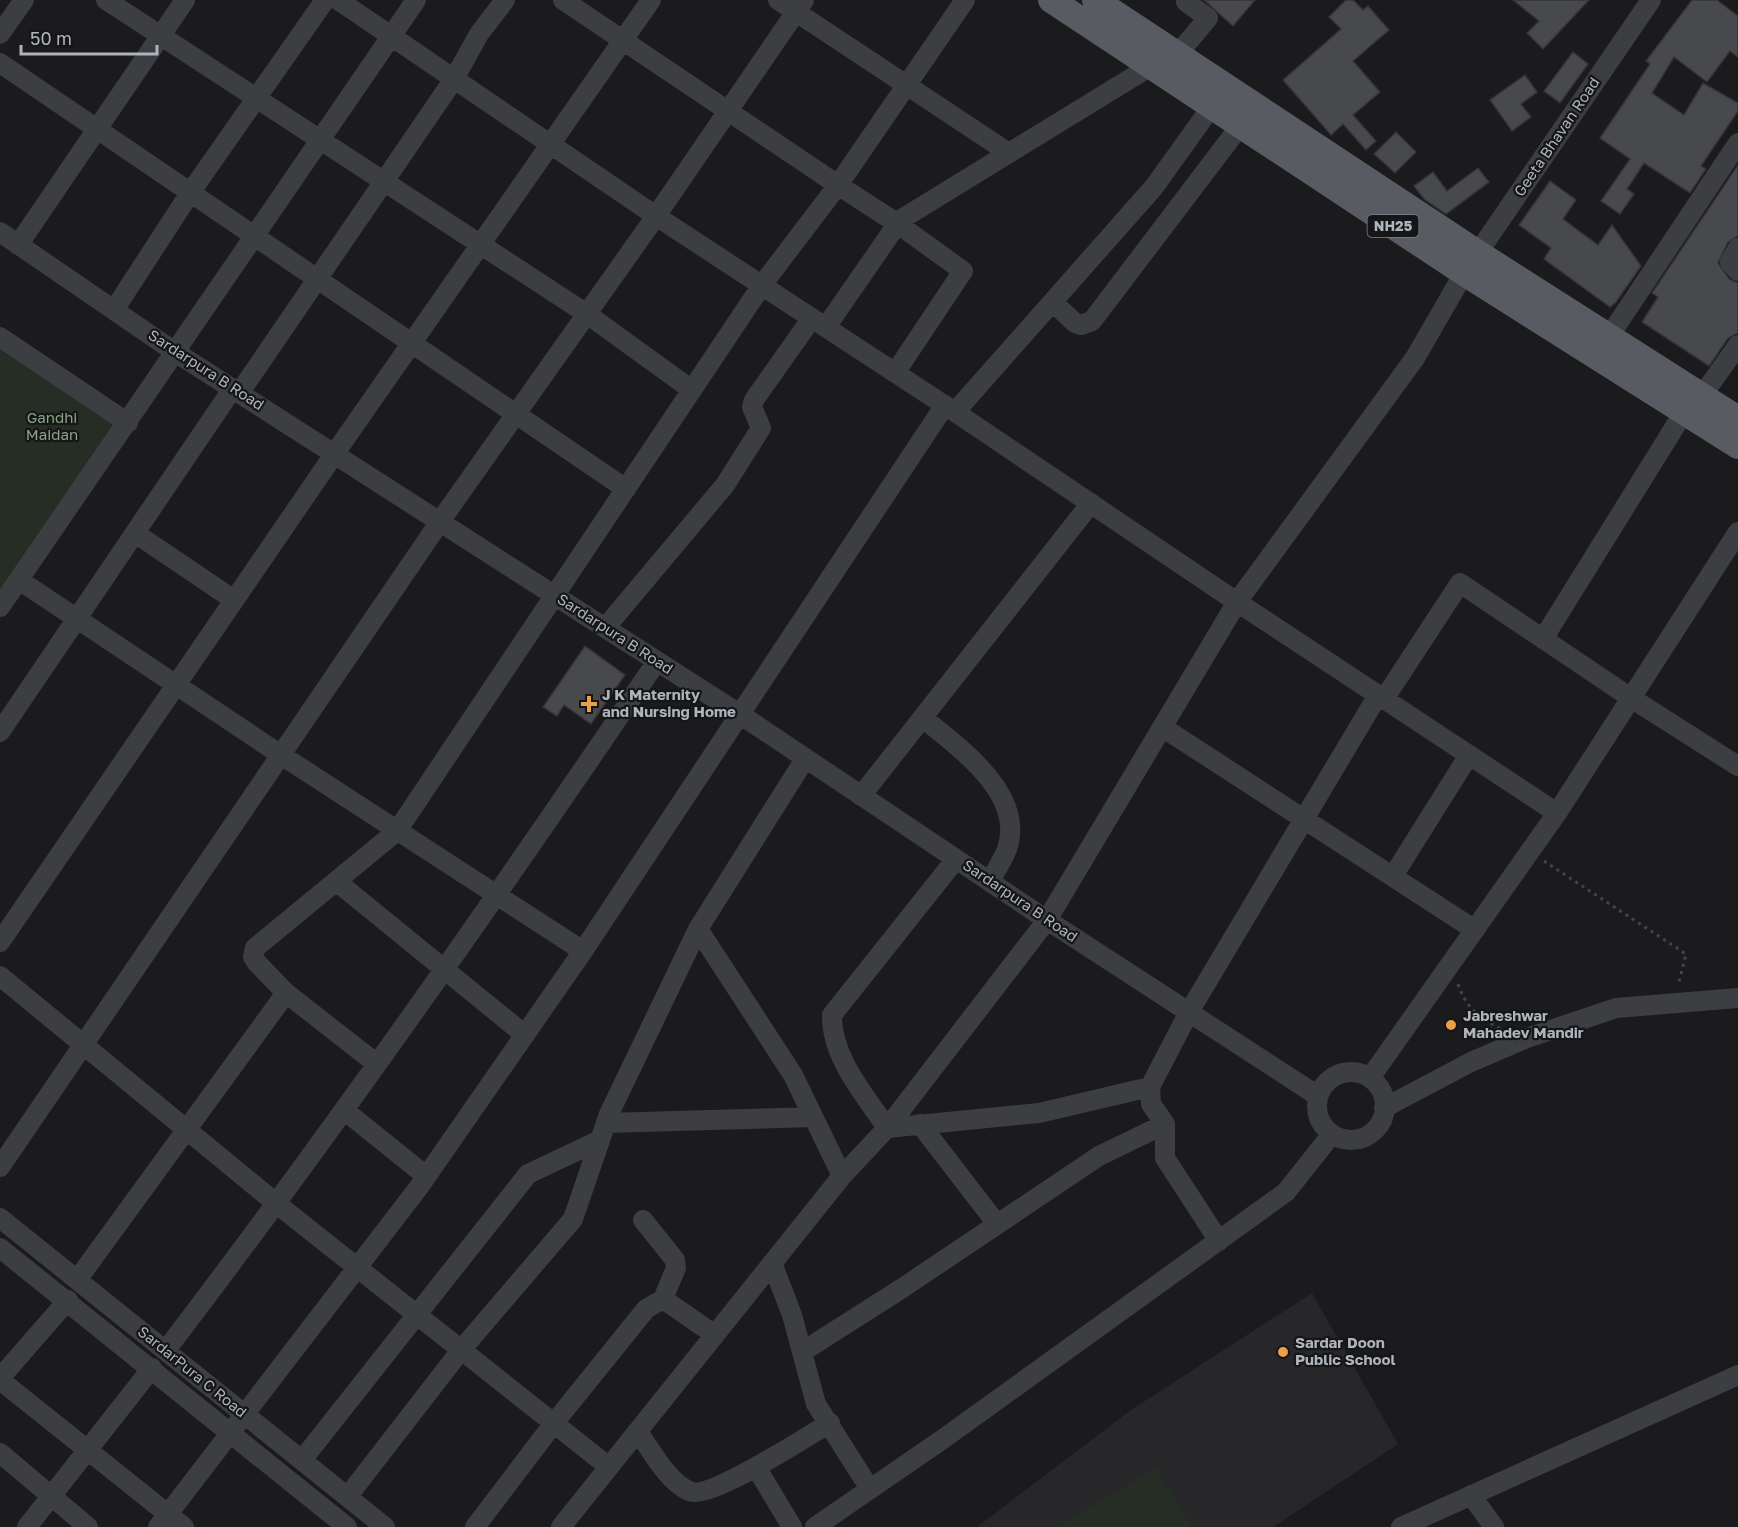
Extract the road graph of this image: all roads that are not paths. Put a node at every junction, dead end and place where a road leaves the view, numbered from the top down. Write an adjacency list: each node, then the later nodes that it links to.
1 (24, 0): 17 (street)
2 (106, 0): 18 (street)
3 (185, 0): 18 (street)
4 (326, 0): 26 (street)
5 (338, 0): 19 (street)
6 (416, 0): 19 (street)
7 (505, 0): 24 (street)
8 (563, 0): 20 (street)
9 (651, 0): 20 (street)
10 (778, 0): 16 (street)
11 (965, 0): 25 (street)
12 (1051, 0): 23 (main road, NH25)
13 (1095, 0): 21 (main road, NH25)
14 (1187, 0): 21 (street)
15 (1651, 0): 45 (street, Geeta Bhavan Road)
16 (800, 6): 25 (street); 28 (street)
17 (0, 34)
18 (161, 36): 26 (street); 30 (street)
19 (390, 36): 24 (street); 31 (street)
20 (623, 41): 28 (street); 33 (street)
21 (1177, 55): 45 (main road, NH25)
22 (0, 63): 30 (street)
23 (1151, 66): 27 (main road, NH25); 34 (street)
24 (454, 79): 33 (street); 35 (street)
25 (907, 85): 34 (street); 36 (street)
26 (256, 98): 31 (street); 37 (street)
27 (1212, 106): 29 (main road, NH25); 49 (street)
28 (728, 112): 36 (street); 38 (street)
29 (1240, 126): 45 (main road, NH25); 49 (street)
30 (96, 129): 37 (street); 42 (street)
31 (320, 140): 35 (street); 41 (street)
32 (1738, 143): 53 (street)
33 (552, 146): 38 (street); 43 (street)
34 (1009, 153): 39 (street)
35 (383, 181): 43 (street); 47 (street)
36 (838, 185): 39 (street); 48 (street)
37 (190, 193): 41 (street); 50 (street)
38 (656, 216): 48 (street); 51 (street)
39 (898, 224): 52 (street); 58 (street)
40 (0, 232): 42 (street, Sardarpura B Road)
41 (253, 237): 47 (street); 57 (street)
42 (18, 245): 50 (street, Sardarpura B Road)
43 (482, 245): 51 (street); 55 (street)
44 (1738, 248): 46 (street)
45 (1471, 263): 53 (main road, NH25); 61 (main road, NH25); 76 (street, Geeta Bhavan Road)
46 (1738, 271)
47 (316, 278): 55 (street); 59 (street)
48 (762, 285): 52 (street); 60 (street)
49 (1053, 302): 62 (street)
50 (114, 310): 57 (street, Sardarpura B Road)
51 (587, 314): 60 (street); 63 (street)
52 (819, 322): 58 (street); 79 (street)
53 (1610, 335): 61 (main road, NH25)
54 (0, 337): 65 (street)
55 (412, 343): 63 (street); 67 (street)
56 (1738, 345): 61 (street)
57 (175, 352): 59 (street, Sardarpura B Road); 65 (street)
58 (895, 372): 62 (street)
59 (236, 390): 67 (street, Sardarpura B Road); 72 (street)
60 (692, 390): 68 (street)
61 (1693, 404): 64 (main road, NH25); 66 (main road, NH25); 80 (street)
62 (950, 408): 69 (street); 85 (street)
63 (517, 413): 68 (street); 70 (street)
64 (1738, 418)
65 (128, 423): 73 (street)
66 (1738, 446)
67 (335, 453): 70 (street, Sardarpura B Road); 75 (street)
68 (626, 489): 74 (street)
69 (1091, 503): 76 (street); 86 (street)
70 (441, 520): 74 (street, Sardarpura B Road); 89 (street)
71 (1738, 532): 84 (street)
72 (135, 533): 75 (street); 78 (street)
73 (19, 580): 77 (street); 78 (street)
74 (555, 595): 79 (street, Sardarpura B Road); 96 (street)
75 (234, 600): 82 (street)
76 (1237, 602): 83 (street); 87 (street, Geeta Bhavan Road)
77 (0, 607)
78 (76, 619): 82 (street); 88 (street)
79 (605, 628): 81 (street, Sardarpura B Road)
80 (1543, 639): 83 (street); 84 (street)
81 (657, 661): 85 (street, Sardarpura B Road); 101 (street)
82 (177, 684): 89 (street); 105 (street)
83 (1381, 697): 90 (street); 95 (street)
84 (1631, 699): 92 (street); 94 (street)
85 (741, 715): 91 (street, Sardarpura B Road); 106 (street)
86 (923, 718): 93 (street); 100 (street)
87 (1162, 727): 95 (street); 102 (street, Geeta Bhavan Road)
88 (0, 732)
89 (280, 755): 96 (street); 113 (street)
90 (1469, 755): 94 (street); 98 (street)
91 (806, 759): 93 (street, Sardarpura B Road); 103 (street)
92 (1738, 766)
93 (861, 796): 97 (street, Sardarpura B Road)
94 (1557, 813): 104 (street)
95 (1305, 818): 98 (street); 111 (street)
96 (397, 831): 99 (street); 101 (street)
97 (956, 859): 100 (street, Sardarpura B Road); 123 (street)
98 (1393, 876): 104 (street)
99 (336, 881): 107 (street); 109 (street)
100 (990, 882): 102 (street, Sardarpura B Road)
101 (498, 895): 106 (street); 107 (street)
102 (1047, 920): 111 (street, Sardarpura B Road); 123 (street, Geeta Bhavan Road)
103 (698, 929): 120 (street); 125 (street)
104 (1475, 930): 115 (street)
105 (0, 942)
106 (583, 951): 112 (street)
107 (444, 971): 112 (street); 114 (street)
108 (0, 976): 113 (street)
109 (286, 993): 114 (street); 124 (street)
110 (1738, 998): 118 (street)
111 (1189, 1012): 116 (street); 117 (street, Sardarpura B Road)
112 (525, 1035): 128 (street)
113 (82, 1046): 124 (street); 127 (street)
114 (377, 1064): 119 (street)
115 (1370, 1078): 117 (street); 118 (street)
116 (1150, 1087): 121 (street); 122 (street)
117 (1318, 1096): 126 (street)
118 (1384, 1108): 126 (street)
119 (344, 1110): 128 (street); 130 (street)
120 (813, 1117): 125 (street); 129 (street)
121 (920, 1124): 123 (street); 133 (street)
122 (1165, 1124): 133 (street); 134 (street)
123 (887, 1128): 129 (street, Geeta Bhavan Road)
124 (187, 1131): 130 (street); 138 (street)
125 (603, 1132): 141 (street); 144 (street)
126 (1332, 1134): 134 (street)
127 (0, 1167)
128 (426, 1176): 137 (street)
129 (842, 1176): 136 (street, Geeta Bhavan Road)
130 (277, 1204): 137 (street); 143 (street)
131 (0, 1218): 138 (street, SardarPura C Road)
132 (643, 1220): 139 (street)
133 (997, 1224): 145 (street)
134 (1218, 1240): 159 (street)
135 (0, 1248): 140 (street, SardarPura C Road)
136 (772, 1263): 142 (street, Geeta Bhavan Road); 145 (street)
137 (357, 1268): 141 (street); 149 (street)
138 (77, 1280): 143 (street, SardarPura C Road)
139 (663, 1299): 142 (street); 150 (street)
140 (68, 1300): 146 (street, SardarPura C Road); 148 (street)
141 (418, 1316): 144 (street); 156 (street)
142 (715, 1335): 152 (street, Geeta Bhavan Road)
143 (166, 1350): 149 (street, SardarPura C Road)
144 (461, 1350): 150 (street); 162 (street)
145 (802, 1352): 151 (street)
146 (152, 1368): 153 (street, SardarPura C Road); 154 (street)
147 (1738, 1375): 160 (street)
148 (0, 1379): 154 (street)
149 (244, 1415): 153 (street); 156 (street, SardarPura C Road)
150 (554, 1423): 157 (street); 169 (street)
151 (830, 1423): 158 (street); 159 (street)
152 (638, 1432): 157 (street, Geeta Bhavan Road); 158 (street)
153 (229, 1434): 163 (street); 167 (street, SardarPura C Road)
154 (87, 1449): 161 (street); 163 (street)
155 (0, 1453): 161 (street)
156 (302, 1460): 162 (street, SardarPura C Road)
157 (609, 1467): 170 (street, Geeta Bhavan Road)
158 (756, 1467): 171 (street)
159 (870, 1489): 172 (street)
160 (1471, 1495): 173 (street); 174 (street)
161 (50, 1496): 164 (street); 165 (street)
162 (348, 1496): 168 (street, SardarPura C Road)
163 (163, 1521): 166 (street)
164 (27, 1527)
165 (88, 1527)
166 (184, 1527)
167 (347, 1527)
168 (384, 1527)
169 (475, 1527)
170 (561, 1527)
171 (792, 1527)
172 (815, 1527)
173 (1401, 1527)
174 (1494, 1527)

